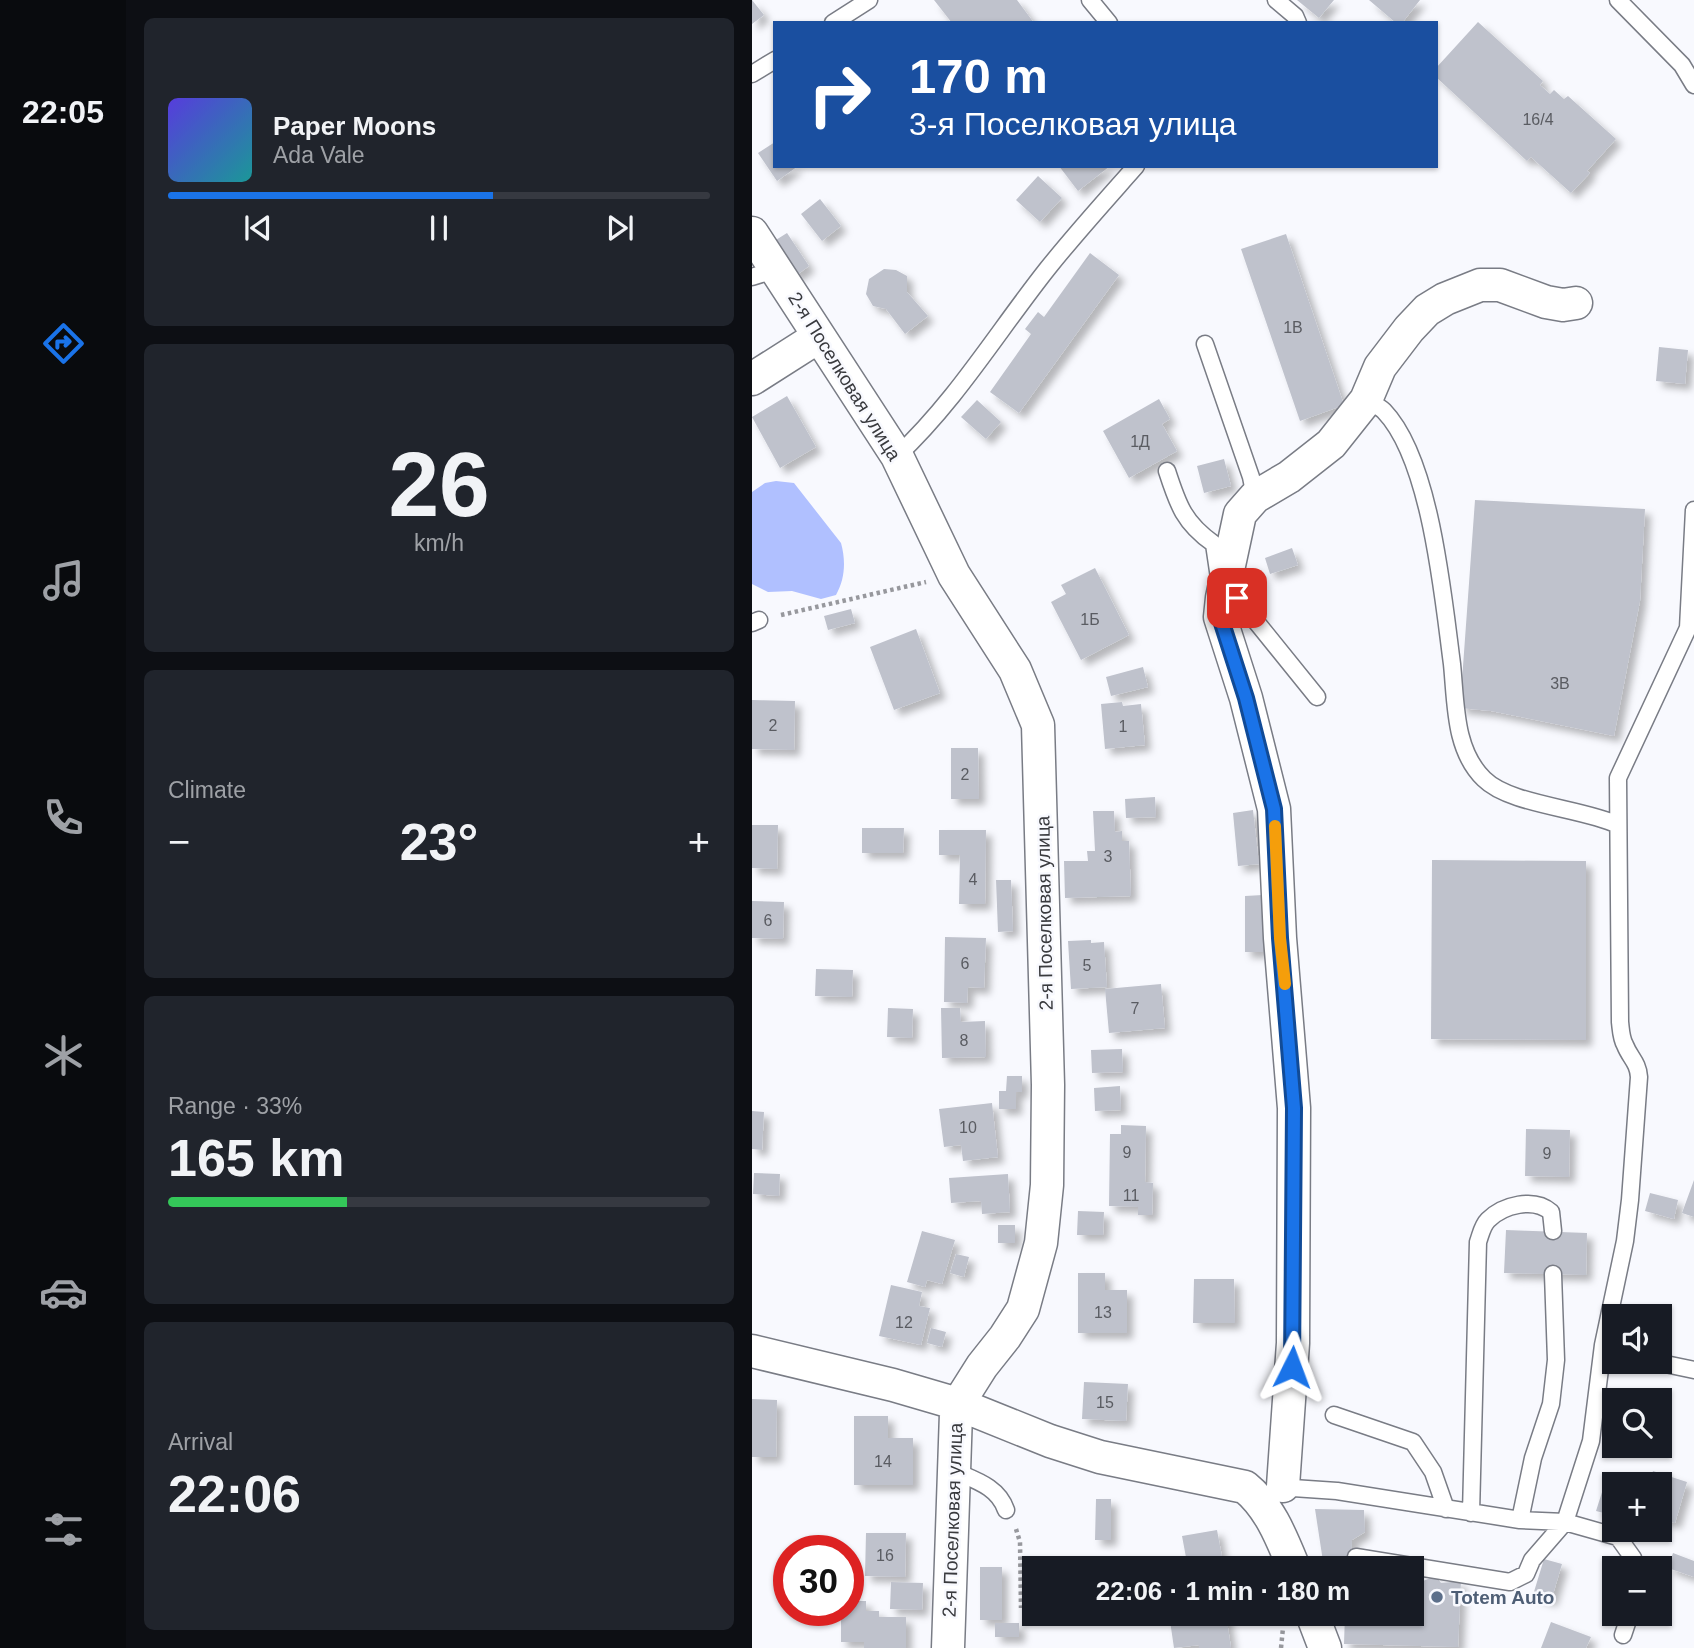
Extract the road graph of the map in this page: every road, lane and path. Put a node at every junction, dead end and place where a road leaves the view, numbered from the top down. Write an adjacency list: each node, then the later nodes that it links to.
1 (869, 0): 5 (lane)
2 (1090, 0): 6 (lane)
3 (1276, 0): 7 (lane)
4 (1618, 0): 10 (lane)
5 (836, 21)
6 (1107, 21)
7 (1297, 21)
8 (773, 61): 9 (lane)
9 (752, 74)
10 (1694, 85)
11 (1134, 168): 19 (lane)
12 (752, 233): 13 (street, 2-я Поселковая улица)
13 (764, 273): 15 (street, 2-я Поселковая улица)
14 (1576, 303): 18 (street)
15 (818, 337): 17 (street); 19 (street, 2-я Поселковая улица)
16 (1205, 344): 21 (lane)
17 (752, 379)
18 (1366, 400): 21 (street); 27 (lane)
19 (897, 456): 23 (street, 2-я Поселковая улица)
20 (1167, 471): 24 (lane)
21 (1255, 497): 24 (street)
22 (1694, 510): 27 (lane)
23 (954, 575): 25 (path); 35 (street, 2-я Поселковая улица)
24 (1222, 598): 26 (lane); 38 (street)
25 (756, 622)
26 (1317, 697)
27 (1618, 825): 30 (lane)
28 (1553, 1231): 41 (lane)
29 (1553, 1274): 42 (lane)
30 (1615, 1304)
31 (752, 1350): 35 (street)
32 (1672, 1365): 33 (lane)
33 (1694, 1370)
34 (1604, 1374): 43 (lane)
35 (958, 1404): 37 (street, 2-я Поселковая улица); 38 (street)
36 (1334, 1415): 39 (lane)
37 (952, 1470): 40 (lane); 51 (street, 2-я Поселковая улица)
38 (1270, 1491): 39 (lane); 44 (street)
39 (1446, 1509): 41 (lane)
40 (1006, 1510): 47 (path)
41 (1471, 1513): 42 (lane)
42 (1520, 1520): 43 (lane)
43 (1565, 1522): 45 (lane); 46 (lane)
44 (1289, 1556)
45 (1632, 1556)
46 (1424, 1568)
47 (1021, 1608)
48 (1317, 1626): 52 (street)
49 (1626, 1626): 50 (lane)
50 (1623, 1635)
51 (948, 1648)
52 (1325, 1648)

